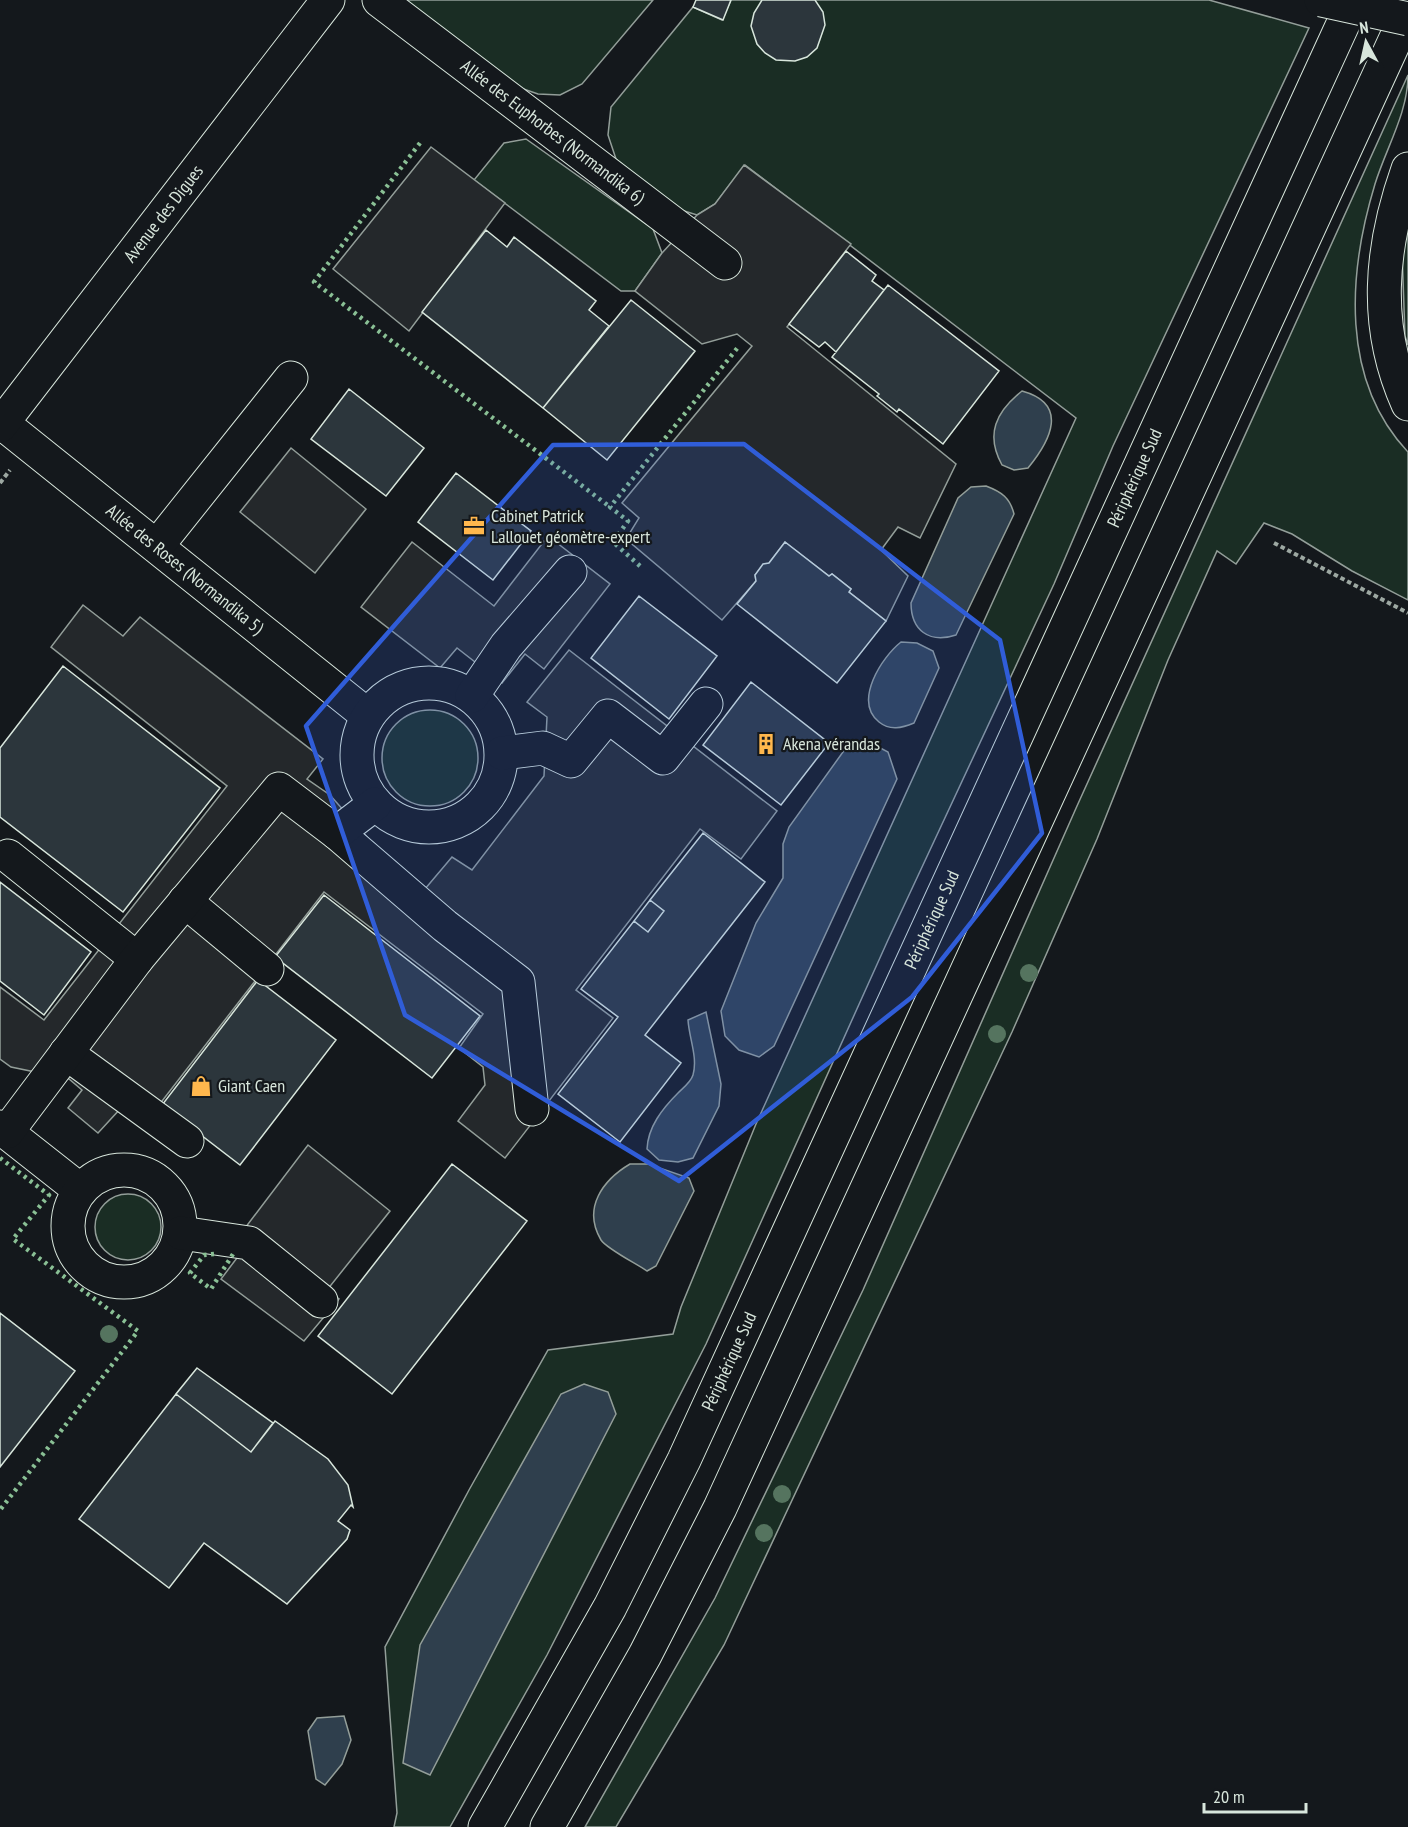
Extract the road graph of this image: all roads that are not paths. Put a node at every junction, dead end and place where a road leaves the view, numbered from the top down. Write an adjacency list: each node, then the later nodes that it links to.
1 (328, 0): 11 (main road, Avenue des Digues)
2 (379, 0): 8 (main road, Allée des Euphorbes (Normandika 6))
3 (1321, 0): 6 (main road, bridge)
4 (1354, 0): 31 (main road, Périphérique Sud)
5 (1408, 12): 32 (main road)
6 (1408, 19)
7 (1408, 169): 10 (main road)
8 (726, 263)
9 (291, 378): 12 (main road)
10 (1408, 404)
11 (1, 424): 12 (main road, Allée des Roses (Normandika 5))
12 (157, 546): 16 (main road, Allée des Roses (Normandika 5))
13 (570, 572): 14 (main road)
14 (472, 696): 16 (main road); 17 (main road)
15 (706, 704): 17 (main road)
16 (367, 715): 18 (main road)
17 (502, 753): 18 (main road)
18 (375, 804): 19 (main road)
19 (337, 833): 21 (main road); 25 (main road)
20 (8, 856): 22 (main road)
21 (185, 901): 22 (main road); 23 (main road)
22 (137, 959): 24 (main road)
23 (267, 969)
24 (66, 1053): 26 (main road); 27 (main road)
25 (532, 1109)
26 (3, 1130): 28 (main road)
27 (186, 1141)
28 (80, 1190): 29 (main road); 29 (main road)
29 (181, 1233): 30 (main road)
30 (321, 1301)
31 (485, 1827)
32 (547, 1827)

